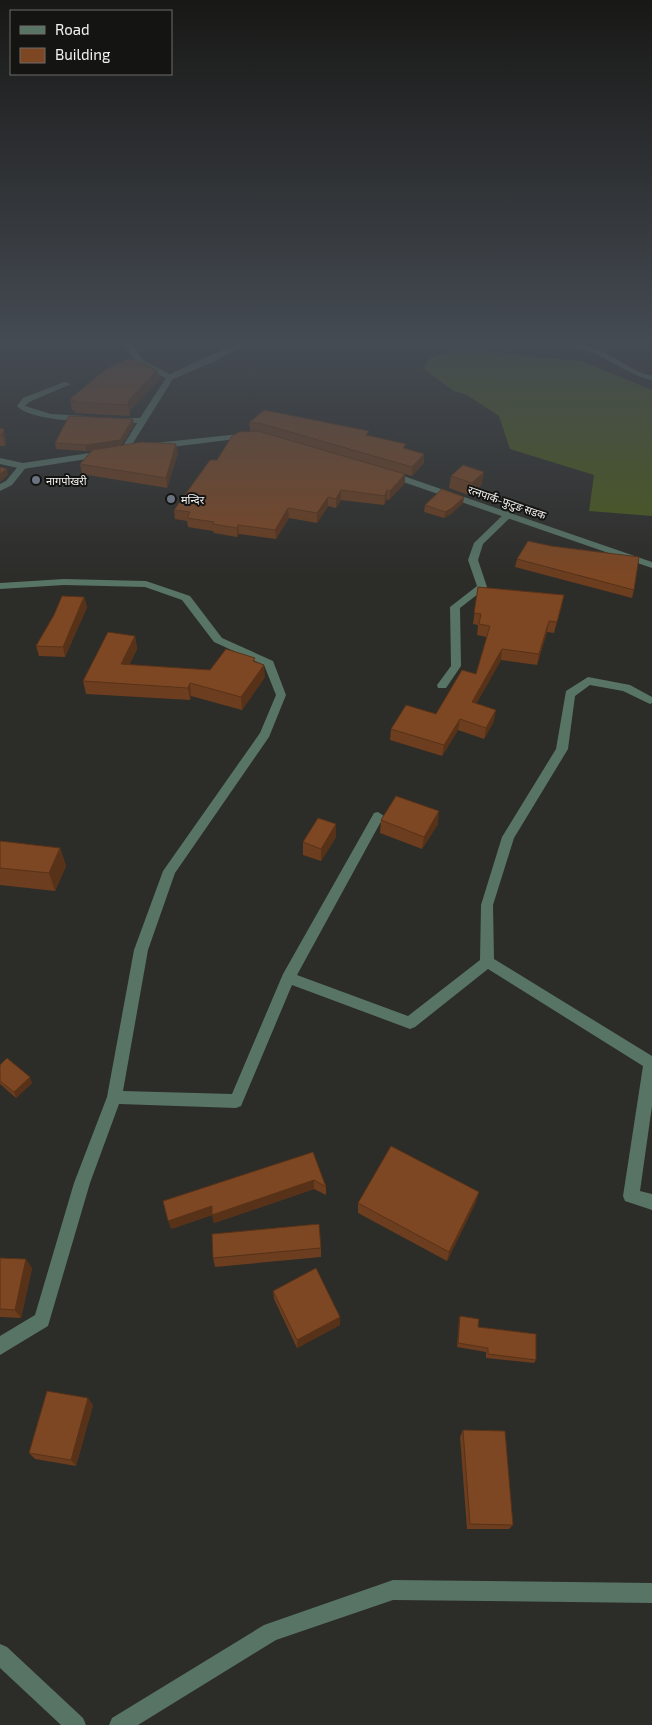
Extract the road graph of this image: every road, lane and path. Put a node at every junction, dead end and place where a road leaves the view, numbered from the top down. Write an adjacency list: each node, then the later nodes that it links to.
1 (132, 420): 2 (street)
2 (142, 421): 4 (street)
3 (259, 435): 4 (street)
4 (134, 450): 6 (street)
5 (0, 461): 6 (street)
6 (23, 466): 8 (street)
7 (380, 471): 9 (street, रत्नपार्क-फुटुङ सडक)
8 (0, 488)
9 (509, 514): 10 (street, रत्नपार्क-फुटुङ सडक); 12 (street)
10 (652, 565)
11 (0, 586): 17 (street)
12 (442, 685)
13 (650, 700): 15 (street)
14 (378, 816): 16 (street)
15 (487, 962): 16 (street); 18 (street)
16 (288, 978): 17 (street)
17 (114, 1097): 19 (street)
18 (652, 1202)
19 (0, 1346)
20 (652, 1593): 23 (street)
21 (0, 1654): 22 (street)
22 (76, 1725)
23 (119, 1725)

